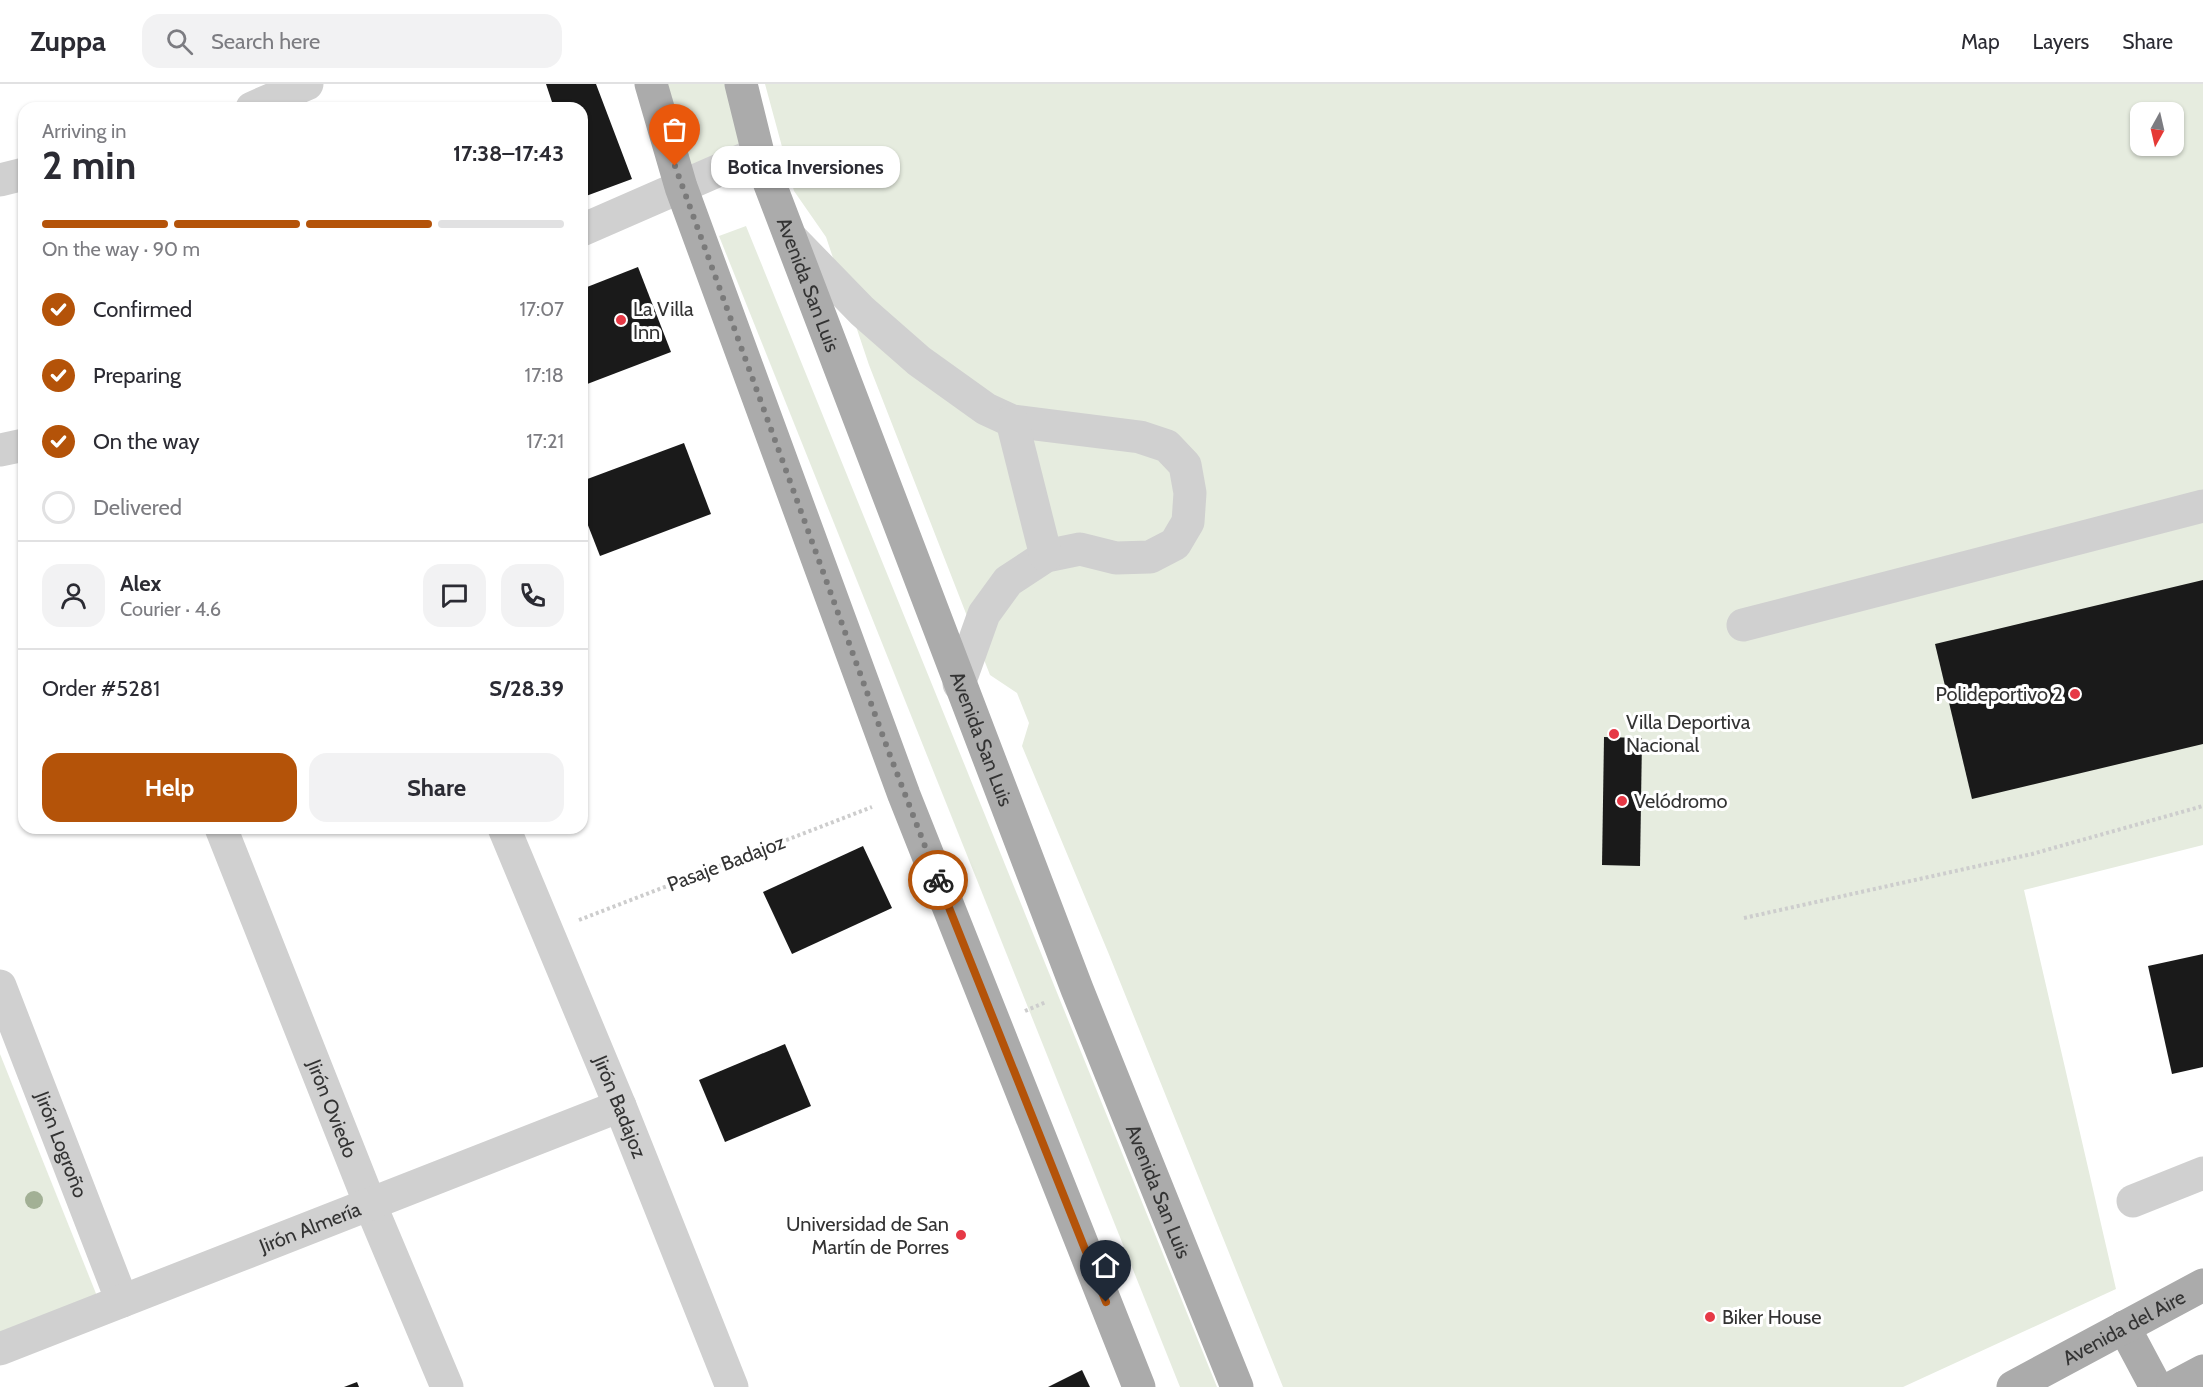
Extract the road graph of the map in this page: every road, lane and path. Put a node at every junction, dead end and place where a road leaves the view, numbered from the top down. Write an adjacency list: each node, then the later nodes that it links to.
1 (307, 84): 4 (street)
2 (651, 84): 8 (main road)
3 (741, 84): 5 (main road, Avenida San Luis)
4 (266, 102)
5 (758, 153): 8 (street); 10 (main road, Avenida San Luis)
6 (18, 176): 7 (street)
7 (0, 180)
8 (681, 187): 9 (street); 18 (main road)
9 (588, 227)
10 (791, 238): 11 (street); 17 (main road, Avenida San Luis)
11 (1012, 421): 15 (street); 15 (street)
12 (18, 446): 13 (street)
13 (0, 450)
14 (2203, 506): 16 (street)
15 (1046, 556): 17 (street)
16 (1743, 625)
17 (959, 684): 25 (main road, Avenida San Luis)
18 (904, 795): 23 (path, Pasaje Badajoz); 26 (main road)
19 (2203, 806): 22 (path)
20 (223, 834): 30 (street, Jirón Oviedo)
21 (507, 834): 23 (street, Jirón Badajoz)
22 (1744, 918)
23 (548, 932): 27 (street, Jirón Badajoz)
24 (0, 986): 32 (street, Jirón Logroño)
25 (1077, 988): 26 (path); 39 (main road, Avenida San Luis)
26 (995, 1024): 38 (main road)
27 (620, 1106): 30 (street, Jirón Almería); 37 (street, Jirón Badajoz)
28 (2203, 1173): 29 (street)
29 (2133, 1201)
30 (370, 1204): 32 (street, Jirón Almería); 36 (street, Jirón Oviedo)
31 (2203, 1285): 33 (main road, Avenida del Aire)
32 (122, 1301): 34 (street, Jirón Almería)
33 (2124, 1327): 40 (main road, Avenida del Aire); 41 (main road)
34 (0, 1349)
35 (2203, 1371): 42 (main road)
36 (447, 1387)
37 (732, 1387)
38 (1139, 1387)
39 (1237, 1387)
40 (2013, 1387)
41 (2156, 1387)
42 (2173, 1387)

